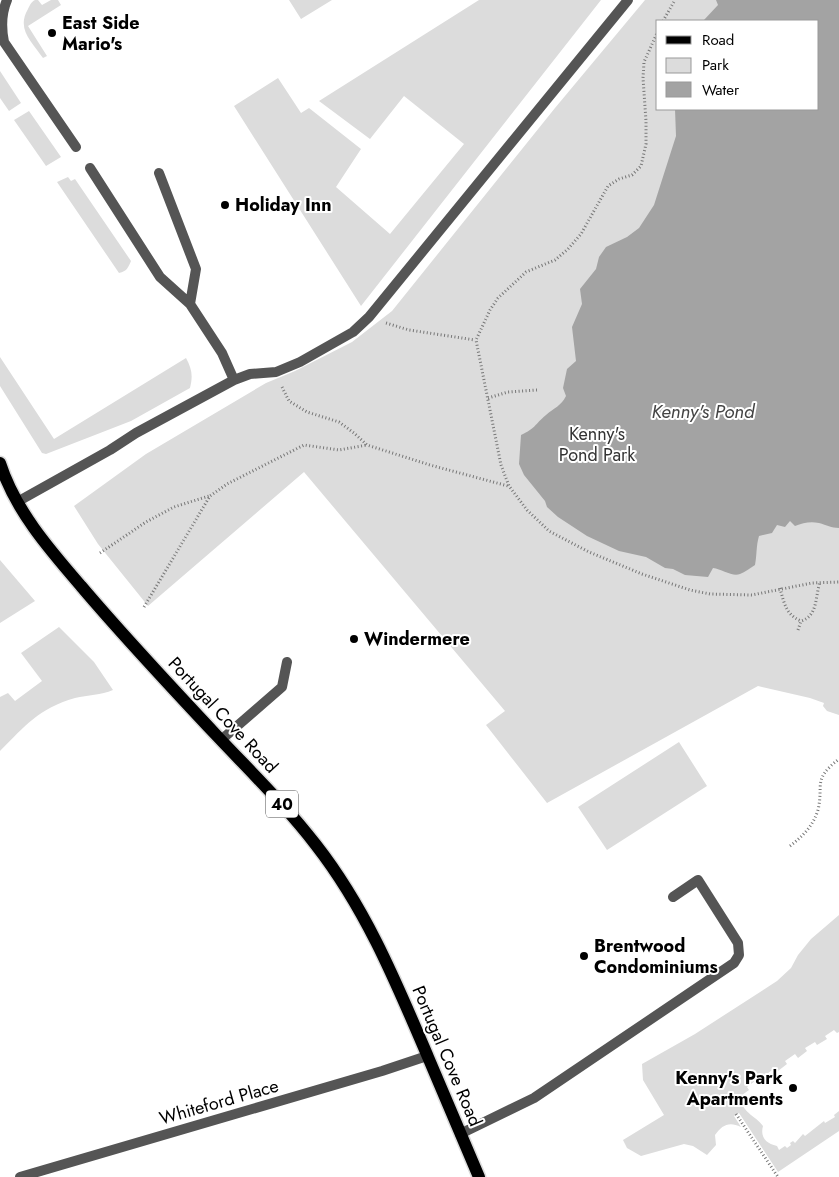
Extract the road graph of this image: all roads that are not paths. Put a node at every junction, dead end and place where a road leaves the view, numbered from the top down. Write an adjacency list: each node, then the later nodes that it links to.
1 (7, 0): 3 (street)
2 (628, 0): 7 (street)
3 (76, 147)
4 (90, 168): 6 (street)
5 (159, 173): 6 (street)
6 (190, 304): 7 (street)
7 (234, 380): 10 (street)
8 (0, 463): 9 (main road, Portugal Cove Road / 40)
9 (3, 481): 10 (main road, Portugal Cove Road / 40)
10 (17, 502): 12 (main road, Portugal Cove Road / 40)
11 (287, 662): 12 (street)
12 (221, 740): 14 (main road, Portugal Cove Road / 40)
13 (673, 897): 15 (street)
14 (427, 1056): 15 (main road, Portugal Cove Road / 40); 16 (street, Whiteford Place)
15 (460, 1134): 17 (main road, Portugal Cove Road / 40)
16 (20, 1177)
17 (479, 1177)

